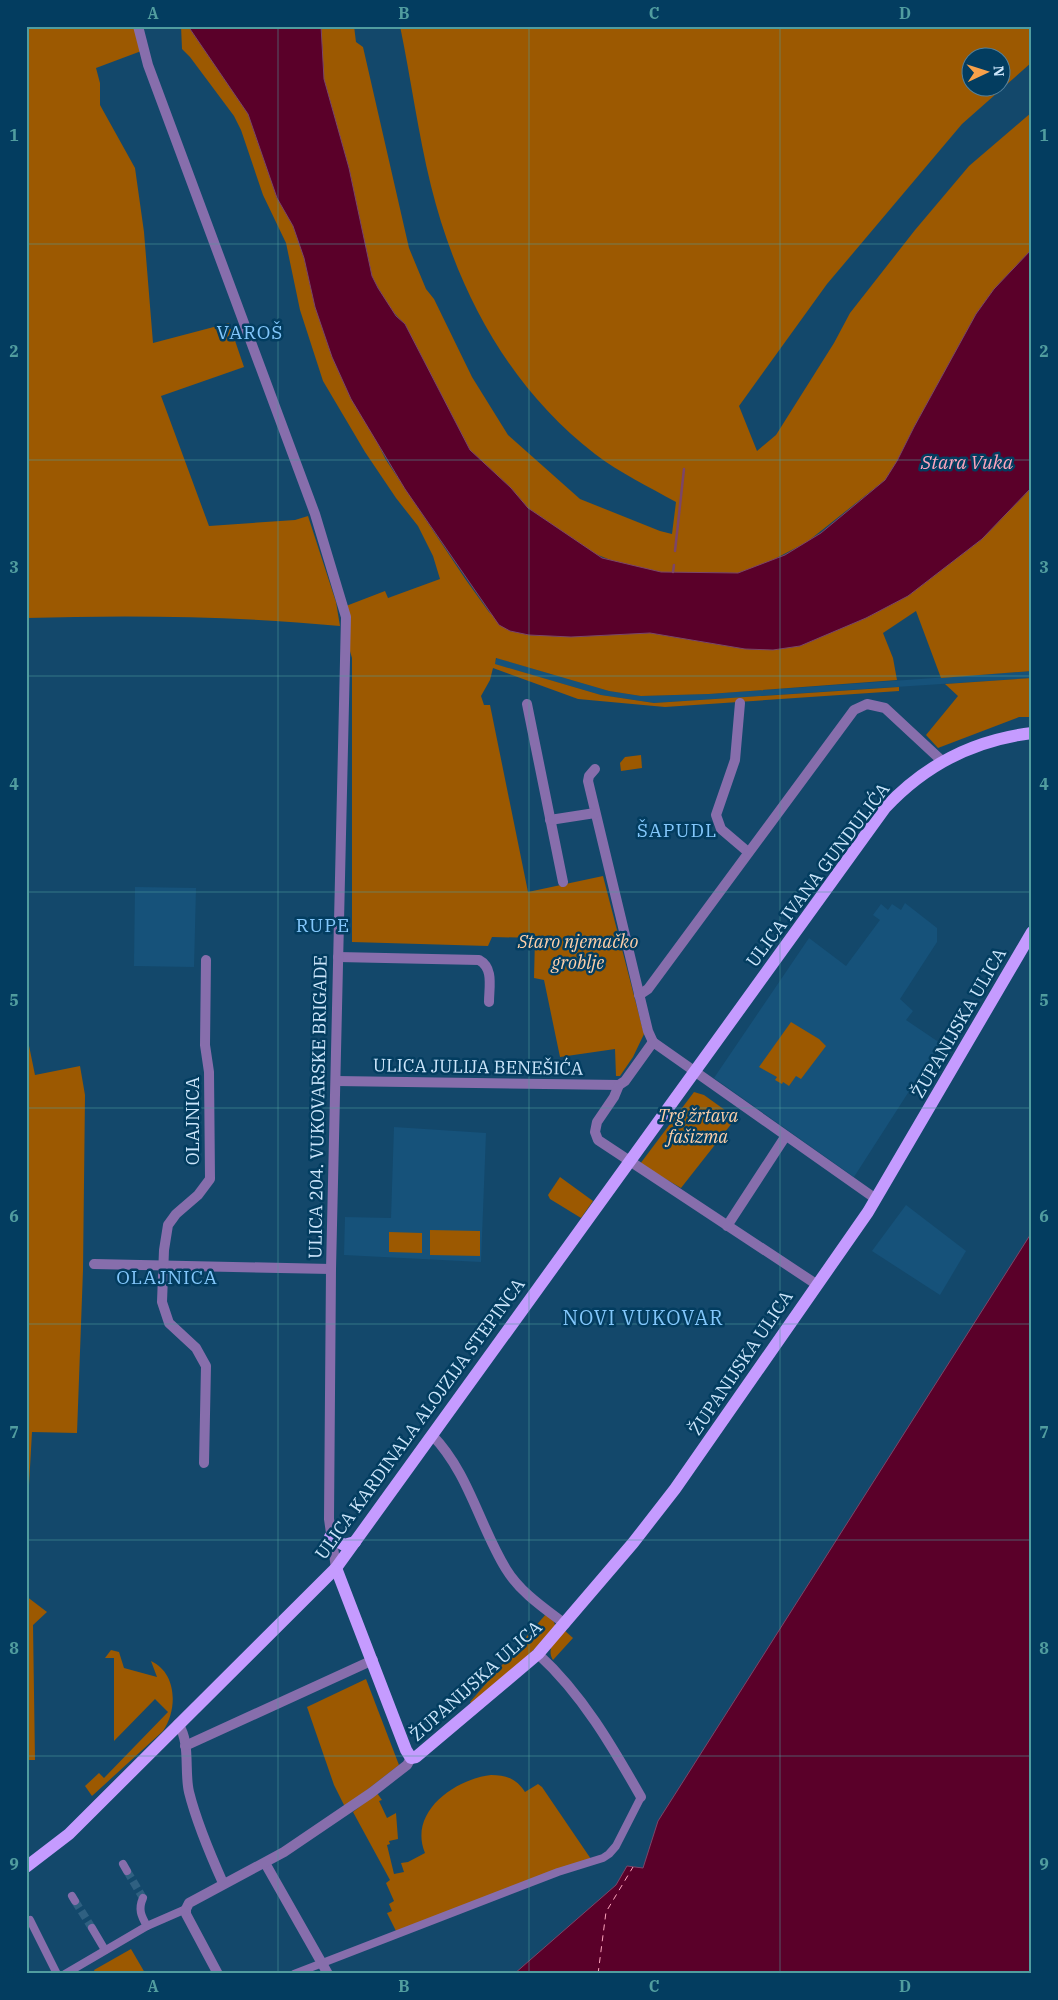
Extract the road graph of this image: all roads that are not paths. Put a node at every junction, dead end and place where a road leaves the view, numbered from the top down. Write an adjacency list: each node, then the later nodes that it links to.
1 (138, 26): 12 (street, ULICA 204. VUKOVARSKE BRIGADE)
2 (740, 703): 9 (street)
3 (527, 704): 8 (street)
4 (1032, 733): 5 (main road, ULICA IVANA GUNDULIĆA)
5 (942, 761): 9 (street); 17 (main road, ULICA IVANA GUNDULIĆA)
6 (595, 769): 7 (street)
7 (595, 813): 8 (street); 14 (street)
8 (550, 820): 10 (street)
9 (748, 852): 14 (street)
10 (563, 882)
11 (1032, 932): 22 (main road, ŽUPANIJSKA ULICA)
12 (338, 957): 15 (street); 18 (street, ULICA 204. VUKOVARSKE BRIGADE)
13 (206, 960): 25 (street, OLAJNICA)
14 (639, 995): 16 (street)
15 (488, 1002)
16 (653, 1042): 17 (street); 19 (street)
17 (694, 1072): 20 (street); 21 (main road)
18 (336, 1081): 19 (street, ULICA JULIJA BENEŠIĆA); 26 (street, ULICA 204. VUKOVARSKE BRIGADE)
19 (619, 1084): 21 (street)
20 (785, 1137): 22 (street); 23 (street)
21 (629, 1161): 23 (street); 28 (main road, ULICA KARDINALA ALOJZIJA STEPINCA)
22 (876, 1199): 27 (main road, ŽUPANIJSKA ULICA)
23 (727, 1226): 27 (street)
24 (94, 1264): 25 (street)
25 (163, 1265): 26 (street); 29 (street, OLAJNICA)
26 (331, 1269): 30 (street, ULICA 204. VUKOVARSKE BRIGADE)
27 (816, 1284): 33 (main road, ŽUPANIJSKA ULICA)
28 (432, 1435): 31 (main road, ULICA KARDINALA ALOJZIJA STEPINCA); 33 (street)
29 (204, 1463)
30 (330, 1537): 31 (main road); 32 (street, ULICA 204. VUKOVARSKE BRIGADE)
31 (355, 1542): 32 (main road, ULICA KARDINALA ALOJZIJA STEPINCA)
32 (336, 1568): 35 (main road); 36 (main road, ULICA KARDINALA ALOJZIJA STEPINCA)
33 (565, 1624): 34 (main road, ŽUPANIJSKA ULICA)
34 (538, 1654): 38 (main road, ŽUPANIJSKA ULICA); 39 (street)
35 (373, 1660): 37 (street); 38 (main road)
36 (178, 1724): 37 (street); 41 (main road, ULICA KARDINALA ALOJZIJA STEPINCA)
37 (185, 1746): 42 (street)
38 (411, 1758): 40 (street)
39 (641, 1797): 49 (street)
40 (265, 1863): 42 (street); 49 (street)
41 (26, 1867)
42 (223, 1884): 44 (street)
43 (143, 1898): 46 (street)
44 (186, 1909): 46 (street); 52 (street)
45 (30, 1920): 50 (street)
46 (147, 1926): 48 (street)
47 (92, 1928): 48 (street)
48 (105, 1950): 51 (street)
49 (322, 1963): 53 (street); 54 (street)
50 (57, 1974)
51 (65, 1974)
52 (218, 1974)
53 (294, 1974)
54 (328, 1974)

